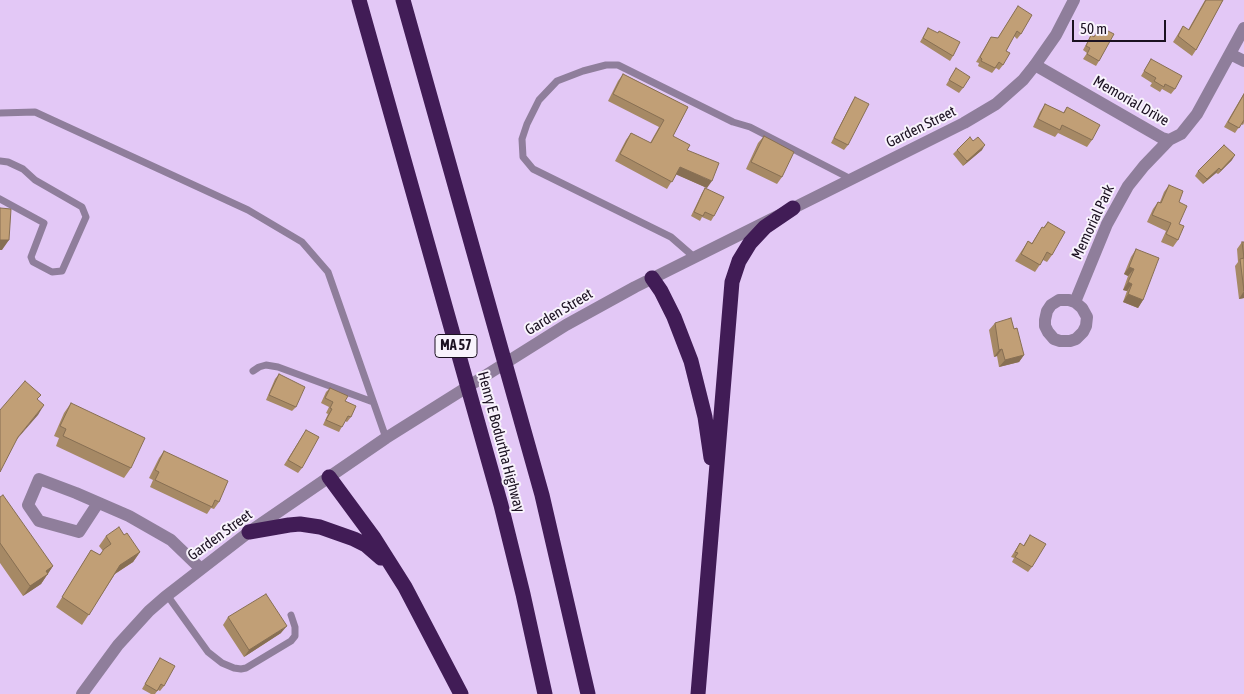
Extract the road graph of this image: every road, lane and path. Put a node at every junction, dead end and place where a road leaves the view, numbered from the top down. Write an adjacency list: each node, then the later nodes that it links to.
1 (359, 0): 30 (highway, Henry E Bodurtha Highway / MA 57)
2 (403, 0): 31 (highway, Henry E Bodurtha Highway / MA 57)
3 (1074, 0): 7 (street, Garden Street)
4 (1244, 28): 5 (street, Memorial Drive)
5 (1230, 54): 6 (street); 9 (street, Memorial Drive)
6 (1244, 61)
7 (1036, 65): 9 (street, Memorial Drive); 11 (street, Garden Street)
8 (0, 113): 18 (lane)
9 (1169, 140): 16 (street, Memorial Park)
10 (0, 161): 12 (lane)
11 (851, 179): 13 (street, Garden Street); 14 (lane)
12 (0, 199)
13 (793, 208): 14 (street, Garden Street); 22 (highway)
14 (694, 257): 15 (street, Garden Street)
15 (652, 278): 19 (street, Garden Street); 22 (highway)
16 (1075, 302)
17 (253, 371): 18 (lane)
18 (373, 402): 19 (lane)
19 (386, 438): 20 (street, Garden Street)
20 (329, 477): 23 (street, Garden Street); 25 (highway)
21 (98, 503): 21 (street); 24 (street)
22 (712, 524): 32 (highway)
23 (249, 532): 24 (street, Garden Street); 25 (highway)
24 (200, 568): 26 (street, Garden Street)
25 (405, 587): 29 (highway)
26 (167, 595): 27 (lane); 28 (street, Garden Street)
27 (290, 615)
28 (82, 694)
29 (462, 694)
30 (545, 694)
31 (588, 694)
32 (698, 694)

